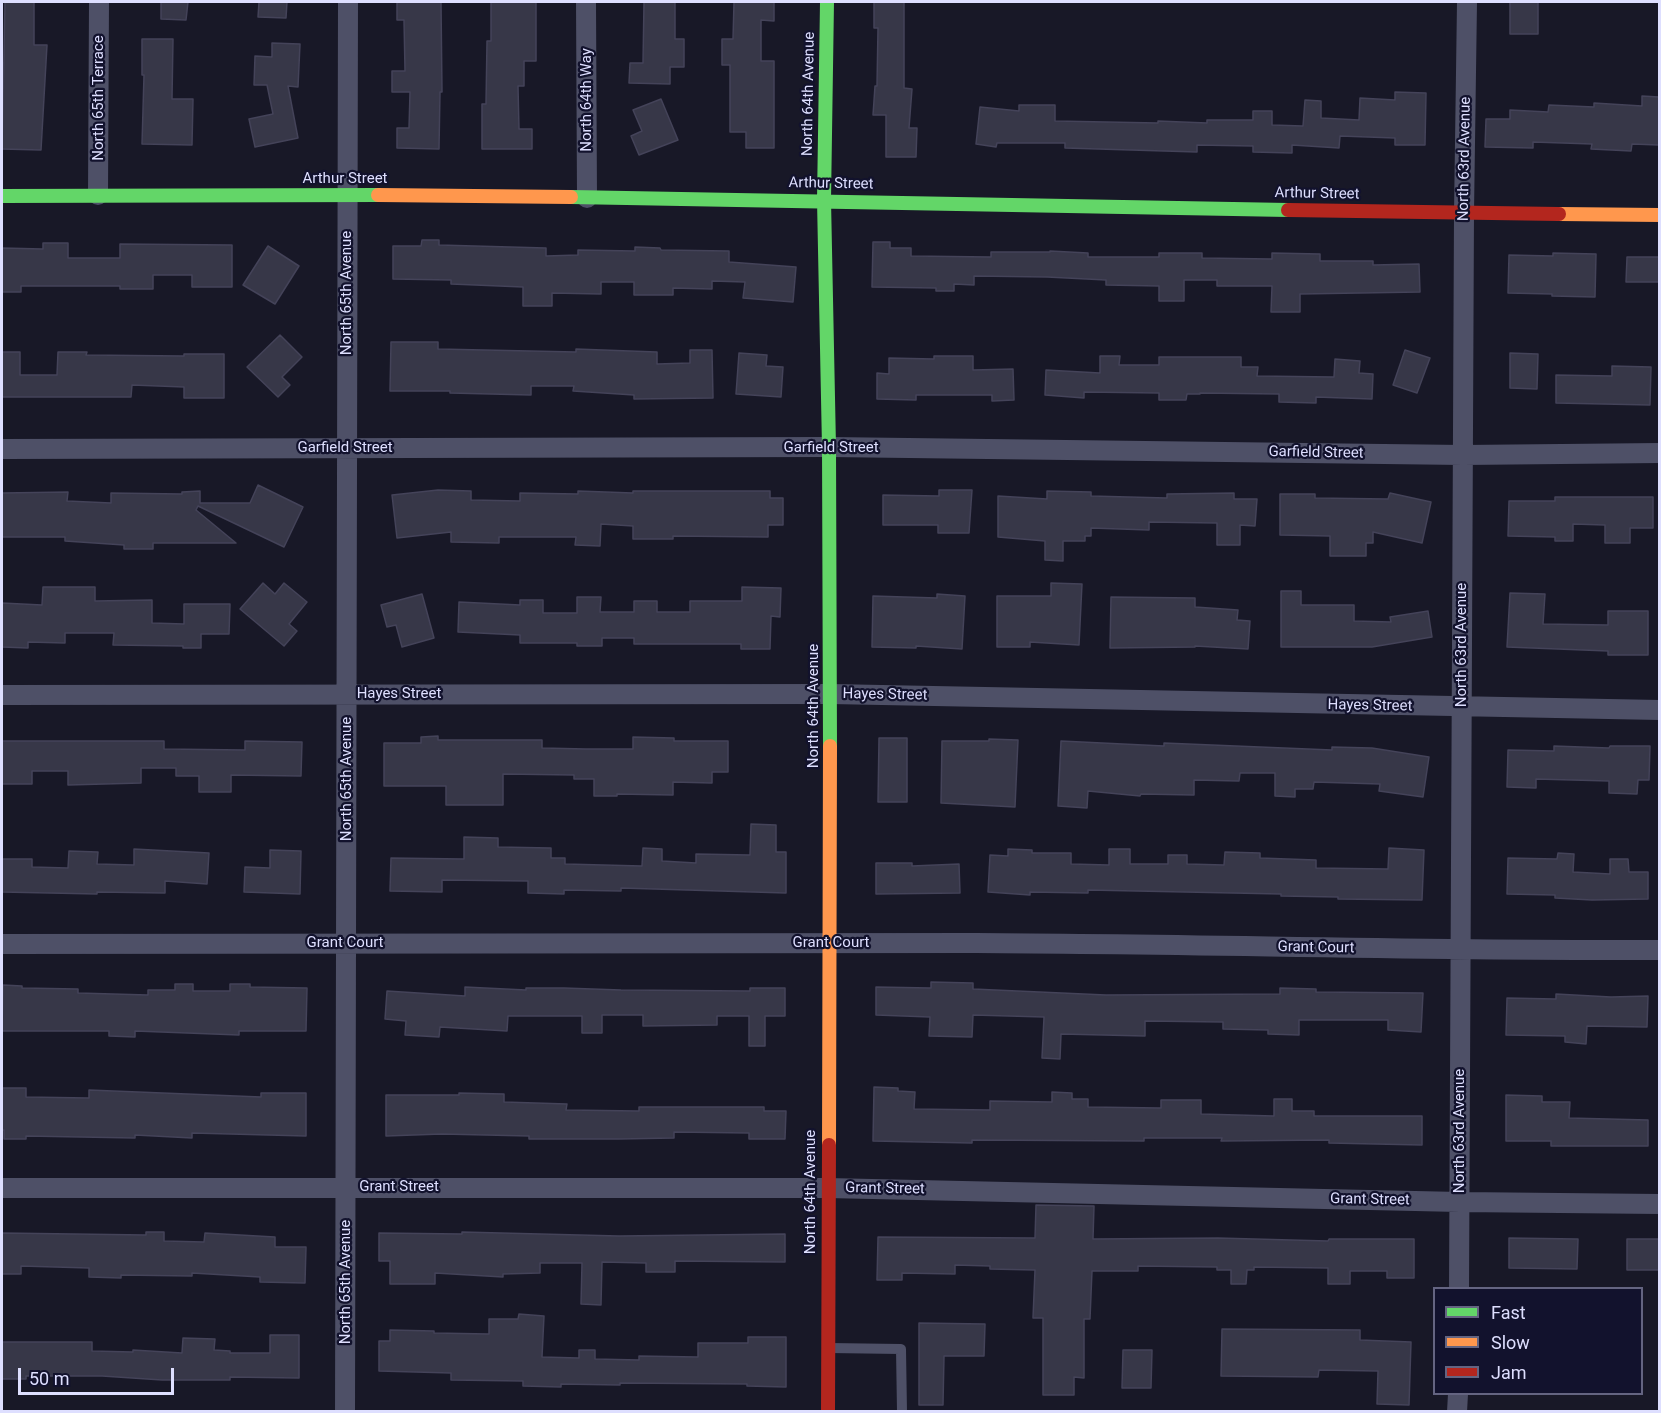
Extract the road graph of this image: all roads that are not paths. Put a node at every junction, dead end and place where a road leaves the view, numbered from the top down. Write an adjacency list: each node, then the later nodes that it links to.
1 (99, 2): 6 (street, North 65th Terrace)
2 (348, 2): 8 (street, North 65th Avenue)
3 (586, 2): 9 (street, North 64th Way)
4 (828, 2): 10 (street, North 64th Avenue)
5 (1467, 2): 11 (street, North 63rd Avenue)
6 (98, 195): 7 (street, Arthur Street); 8 (street, Arthur Street)
7 (2, 196)
8 (347, 196): 9 (street, Arthur Street); 14 (street, North 65th Avenue)
9 (587, 198): 10 (street, Arthur Street)
10 (824, 200): 11 (street, Arthur Street); 13 (street, North 64th Avenue)
11 (1464, 213): 12 (street, Arthur Street); 17 (street, North 63rd Avenue)
12 (1659, 215)
13 (829, 447): 14 (street, Garfield Street); 17 (street, Garfield Street); 19 (street, North 64th Avenue)
14 (347, 448): 15 (street, Garfield Street); 18 (street, North 65th Avenue)
15 (2, 449)
16 (1659, 453): 17 (street, Garfield Street)
17 (1463, 455): 21 (street, North 63rd Avenue)
18 (347, 694): 19 (street, Hayes Street); 20 (street, Hayes Street); 23 (street, North 65th Avenue)
19 (830, 694): 21 (street, Hayes Street); 24 (street, North 64th Avenue)
20 (2, 695)
21 (1462, 708): 22 (street, Hayes Street); 27 (street, North 63rd Avenue)
22 (1659, 710)
23 (346, 943): 24 (street, Grant Court); 25 (street, Grant Court); 28 (street, North 65th Avenue)
24 (830, 943): 27 (street, Grant Court); 30 (street, North 64th Avenue)
25 (2, 944)
26 (1659, 950): 27 (street, Grant Court)
27 (1460, 951): 31 (street, North 63rd Avenue)
28 (346, 1187): 29 (street, Grant Street); 30 (street, Grant Street); 36 (street, North 65th Avenue)
29 (2, 1188)
30 (827, 1188): 31 (street, Grant Street); 34 (street, North 64th Avenue)
31 (1460, 1202): 32 (street, Grant Street); 33 (street, North 63rd Avenue)
32 (1659, 1204)
33 (1459, 1287)
34 (828, 1348): 37 (street, North 64th Avenue); 38 (lane)
35 (1458, 1395): 39 (street)
36 (345, 1412)
37 (828, 1412)
38 (902, 1412)
39 (1457, 1412)

